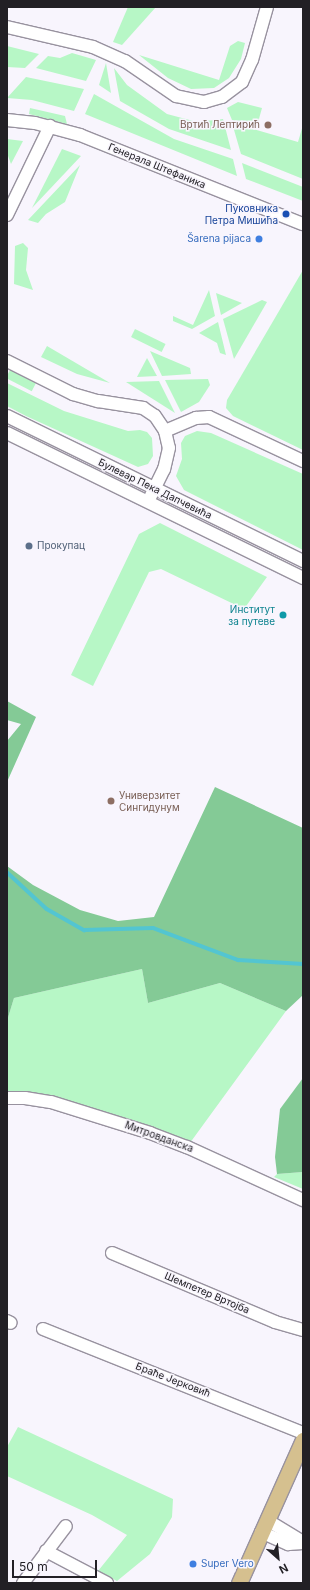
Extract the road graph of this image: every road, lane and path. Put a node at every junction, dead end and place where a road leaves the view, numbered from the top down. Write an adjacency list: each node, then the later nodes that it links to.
1 (267, 7): 2 (street)
2 (7, 27)
3 (7, 120): 4 (street, Генерала Штефаника)
4 (50, 126): 5 (street); 6 (street, Генерала Штефаника)
5 (7, 215)
6 (303, 224)
7 (7, 361): 9 (street)
8 (7, 416): 12 (street, Булевар Пека Дапчевића)
9 (165, 431): 11 (street); 12 (street)
10 (7, 433): 13 (street, Булевар Пека Дапчевића)
11 (303, 461)
12 (154, 489): 13 (street); 14 (street, Булевар Пека Дапчевића)
13 (147, 503): 15 (street, Булевар Пека Дапчевића)
14 (303, 561)
15 (303, 578)
16 (7, 1098): 17 (street, Митровданска)
17 (303, 1200)
18 (112, 1253): 20 (street, Шемпетер Вртојба)
19 (43, 1329): 21 (street, Браће Јерковић)
20 (303, 1330)
21 (303, 1432)
22 (303, 1440): 24 (main road)
23 (66, 1526): 26 (street)
24 (264, 1526): 25 (street); 29 (main road)
25 (303, 1543)
26 (46, 1551): 27 (street); 28 (street)
27 (23, 1583)
28 (107, 1583)
29 (240, 1583)

